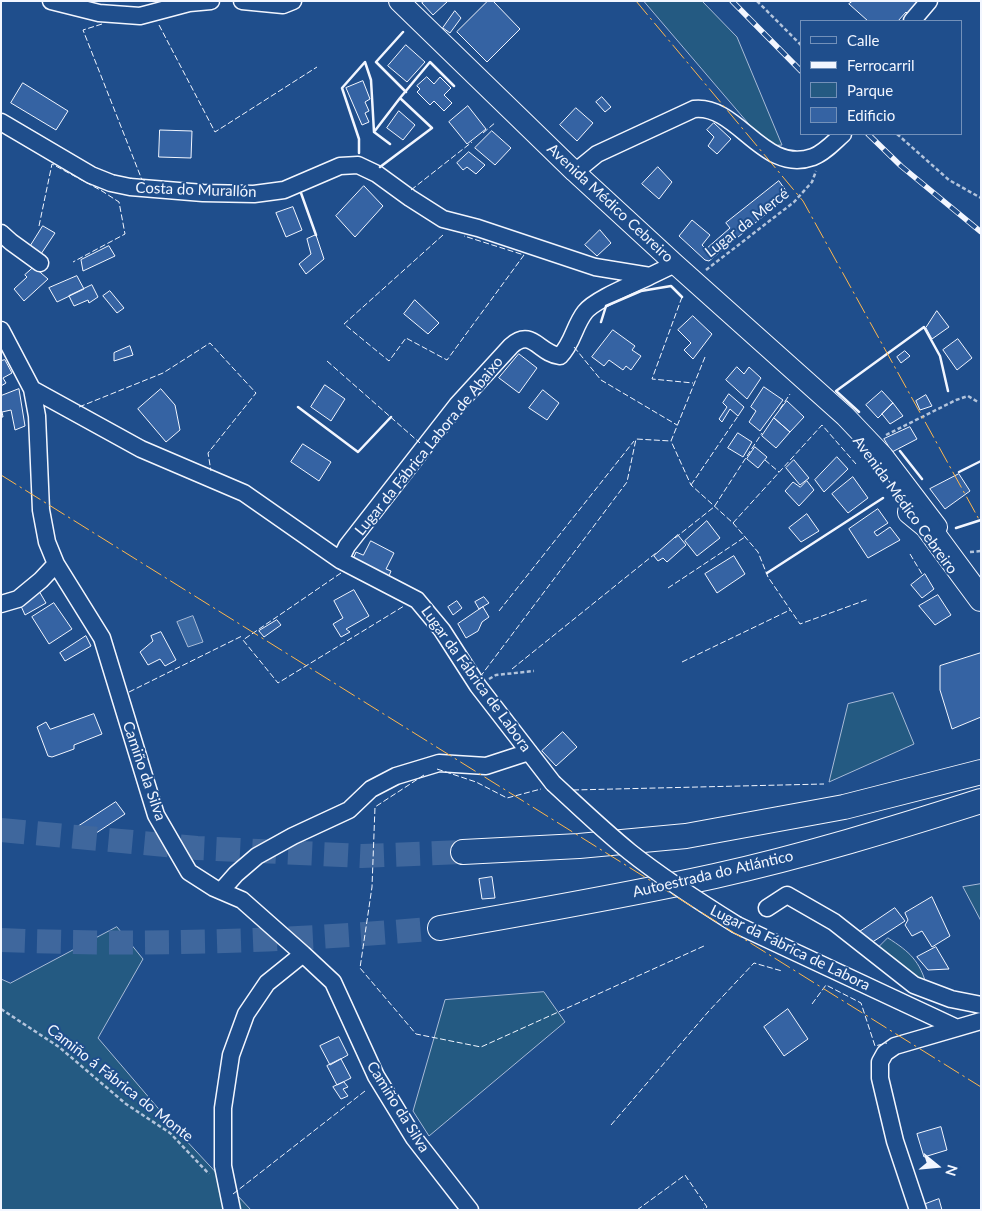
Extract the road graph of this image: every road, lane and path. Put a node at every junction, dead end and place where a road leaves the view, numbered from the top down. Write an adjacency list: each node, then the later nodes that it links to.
1 (50, 1): 2 (street)
2 (211, 1)
3 (242, 1): 4 (street)
4 (293, 1)
5 (399, 1): 14 (main road, Avenida Médico Cebreiro)
6 (757, 1): 9 (path)
7 (929, 1): 8 (street)
8 (913, 20)
9 (800, 44)
10 (1, 122): 19 (street, Costa do Murallón)
11 (842, 135): 13 (street)
12 (898, 135): 15 (path)
13 (821, 152): 14 (street); 20 (path, Lugar da Mercé)
14 (575, 172): 18 (main road, Avenida Médico Cebreiro)
15 (981, 198)
16 (1, 233): 17 (street)
17 (40, 262)
18 (675, 264): 19 (street); 20 (main road, Avenida Médico Cebreiro)
19 (650, 276): 27 (street, Lugar da Fábrica Labora de Abaixo)
20 (693, 280): 23 (main road, Avenida Médico Cebreiro)
21 (1, 330): 22 (street, Camiño da Silva)
22 (32, 389): 27 (street, Lugar da Fábrica de Labora); 28 (street, Camiño da Silva)
23 (826, 400): 25 (main road, Avenida Médico Cebreiro); 26 (main road, Avenida Médico Cebreiro)
24 (978, 402): 25 (path)
25 (872, 442): 29 (main road, Avenida Médico Cebreiro)
26 (910, 512): 31 (highway); 33 (main road, Avenida Médico Cebreiro)
27 (340, 560): 35 (street, Lugar da Fábrica de Labora)
28 (56, 564): 32 (street); 44 (street, Camiño da Silva)
29 (973, 566): 30 (main road, Avenida Médico Cebreiro)
30 (981, 588)
31 (981, 599)
32 (1, 604)
33 (981, 612)
34 (534, 671): 35 (path)
35 (478, 686): 36 (street, Lugar da Fábrica de Labora)
36 (529, 752): 44 (street); 51 (street, Lugar da Fábrica de Labora, bridge)
37 (981, 759): 41 (highway)
38 (981, 772): 41 (highway)
39 (981, 802): 43 (highway, Autoestrada do Atlántico)
40 (981, 812): 43 (highway)
41 (686, 836): 42 (highway)
42 (463, 852)
43 (716, 876): 46 (highway, Autoestrada do Atlántico)
44 (220, 891): 47 (street, Camiño da Silva)
45 (768, 908): 48 (street)
46 (440, 928)
47 (304, 954): 53 (street); 54 (street, Camiño da Silva)
48 (981, 1005)
49 (1, 1009): 52 (path, Camiño á Fábrica do Monte)
50 (981, 1020): 51 (street)
51 (955, 1028): 55 (street)
52 (214, 1179)
53 (232, 1210)
54 (470, 1210)
55 (918, 1210)

